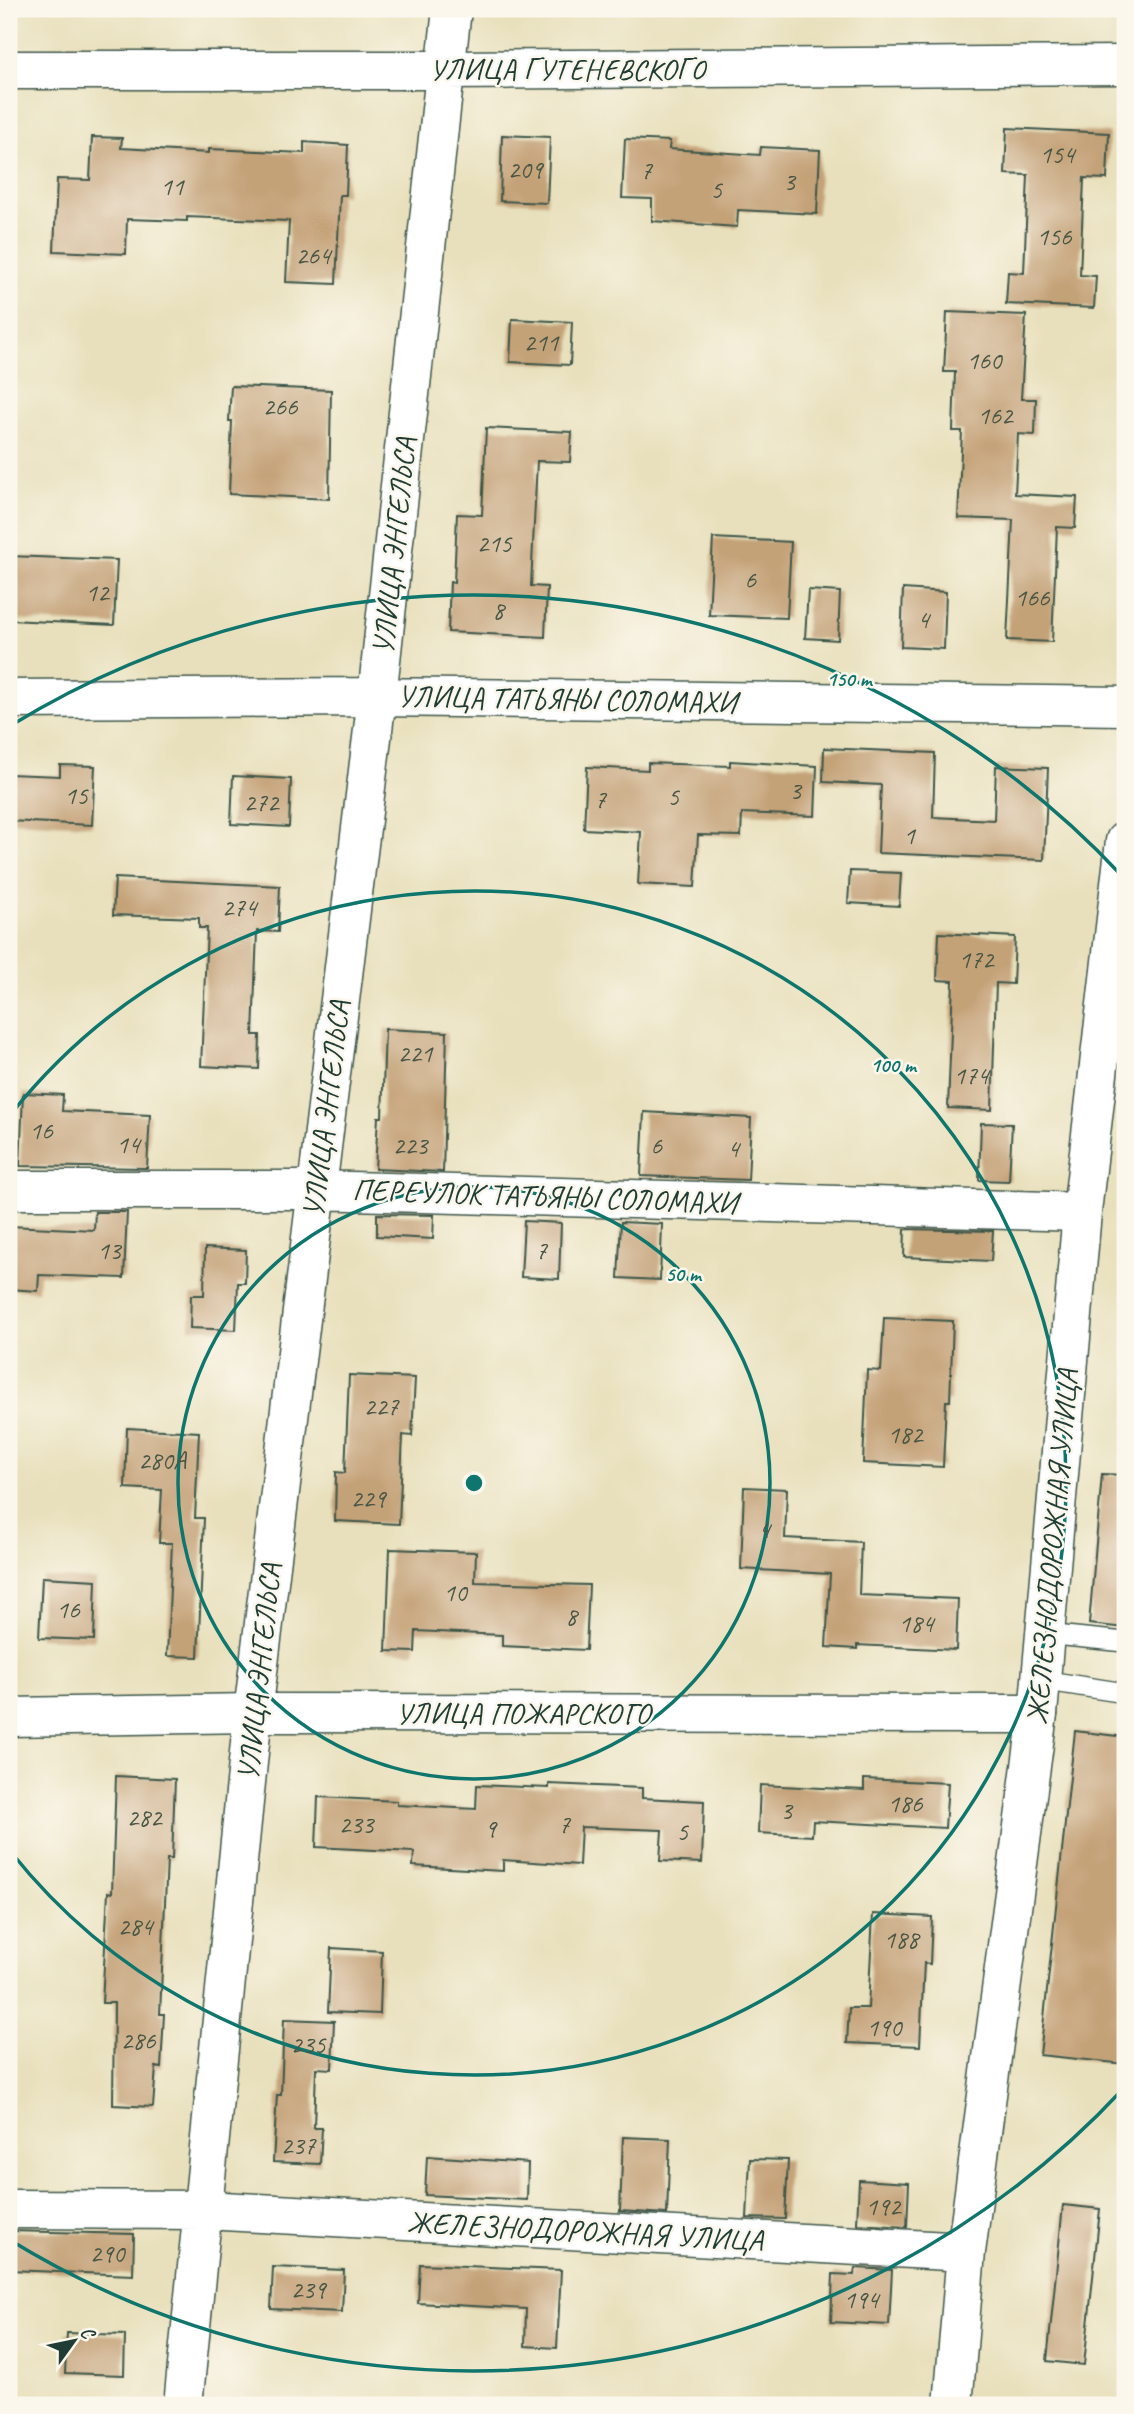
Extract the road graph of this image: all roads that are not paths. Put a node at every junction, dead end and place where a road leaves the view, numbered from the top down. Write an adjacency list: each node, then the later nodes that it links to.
1 (452, 9): 3 (street, УЛИЦА ЭНГЕЛЬСА)
2 (1125, 65): 3 (street, УЛИЦА ГУТЕНЕВСКОГО)
3 (446, 70): 4 (street, УЛИЦА ГУТЕНЕВСКОГО); 5 (street, УЛИЦА ЭНГЕЛЬСА)
4 (9, 71)
5 (377, 697): 6 (street, УЛИЦА ТАТЬЯНЫ СОЛОМАХИ); 7 (street, УЛИЦА ТАТЬЯНЫ СОЛОМАХИ); 10 (street, УЛИЦА ЭНГЕЛЬСА)
6 (9, 699)
7 (1125, 706)
8 (1125, 841): 11 (street, ЖЕЛЕЗНОДОРОЖНАЯ УЛИЦА)
9 (9, 1190): 10 (street, ПЕРЕУЛОК ТАТЬЯНЫ СОЛОМАХИ)
10 (316, 1190): 11 (street, ПЕРЕУЛОК ТАТЬЯНЫ СОЛОМАХИ); 16 (street, УЛИЦА ЭНГЕЛЬСА)
11 (1082, 1212): 12 (street, ЖЕЛЕЗНОДОРОЖНАЯ УЛИЦА)
12 (1045, 1634): 13 (lane); 15 (street, ЖЕЛЕЗНОДОРОЖНАЯ УЛИЦА)
13 (1125, 1642)
14 (1125, 1693): 15 (lane)
15 (1039, 1697): 16 (street, УЛИЦА ПОЖАРСКОГО); 20 (street, ЖЕЛЕЗНОДОРОЖНАЯ УЛИЦА)
16 (253, 1713): 17 (street, УЛИЦА ПОЖАРСКОГО); 19 (street, УЛИЦА ЭНГЕЛЬСА)
17 (9, 1717)
18 (9, 2209): 19 (street)
19 (204, 2210): 20 (street, ЖЕЛЕЗНОДОРОЖНАЯ УЛИЦА); 21 (street, УЛИЦА ЭНГЕЛЬСА)
20 (966, 2252): 22 (street, ЖЕЛЕЗНОДОРОЖНАЯ УЛИЦА)
21 (183, 2405)
22 (953, 2405)

